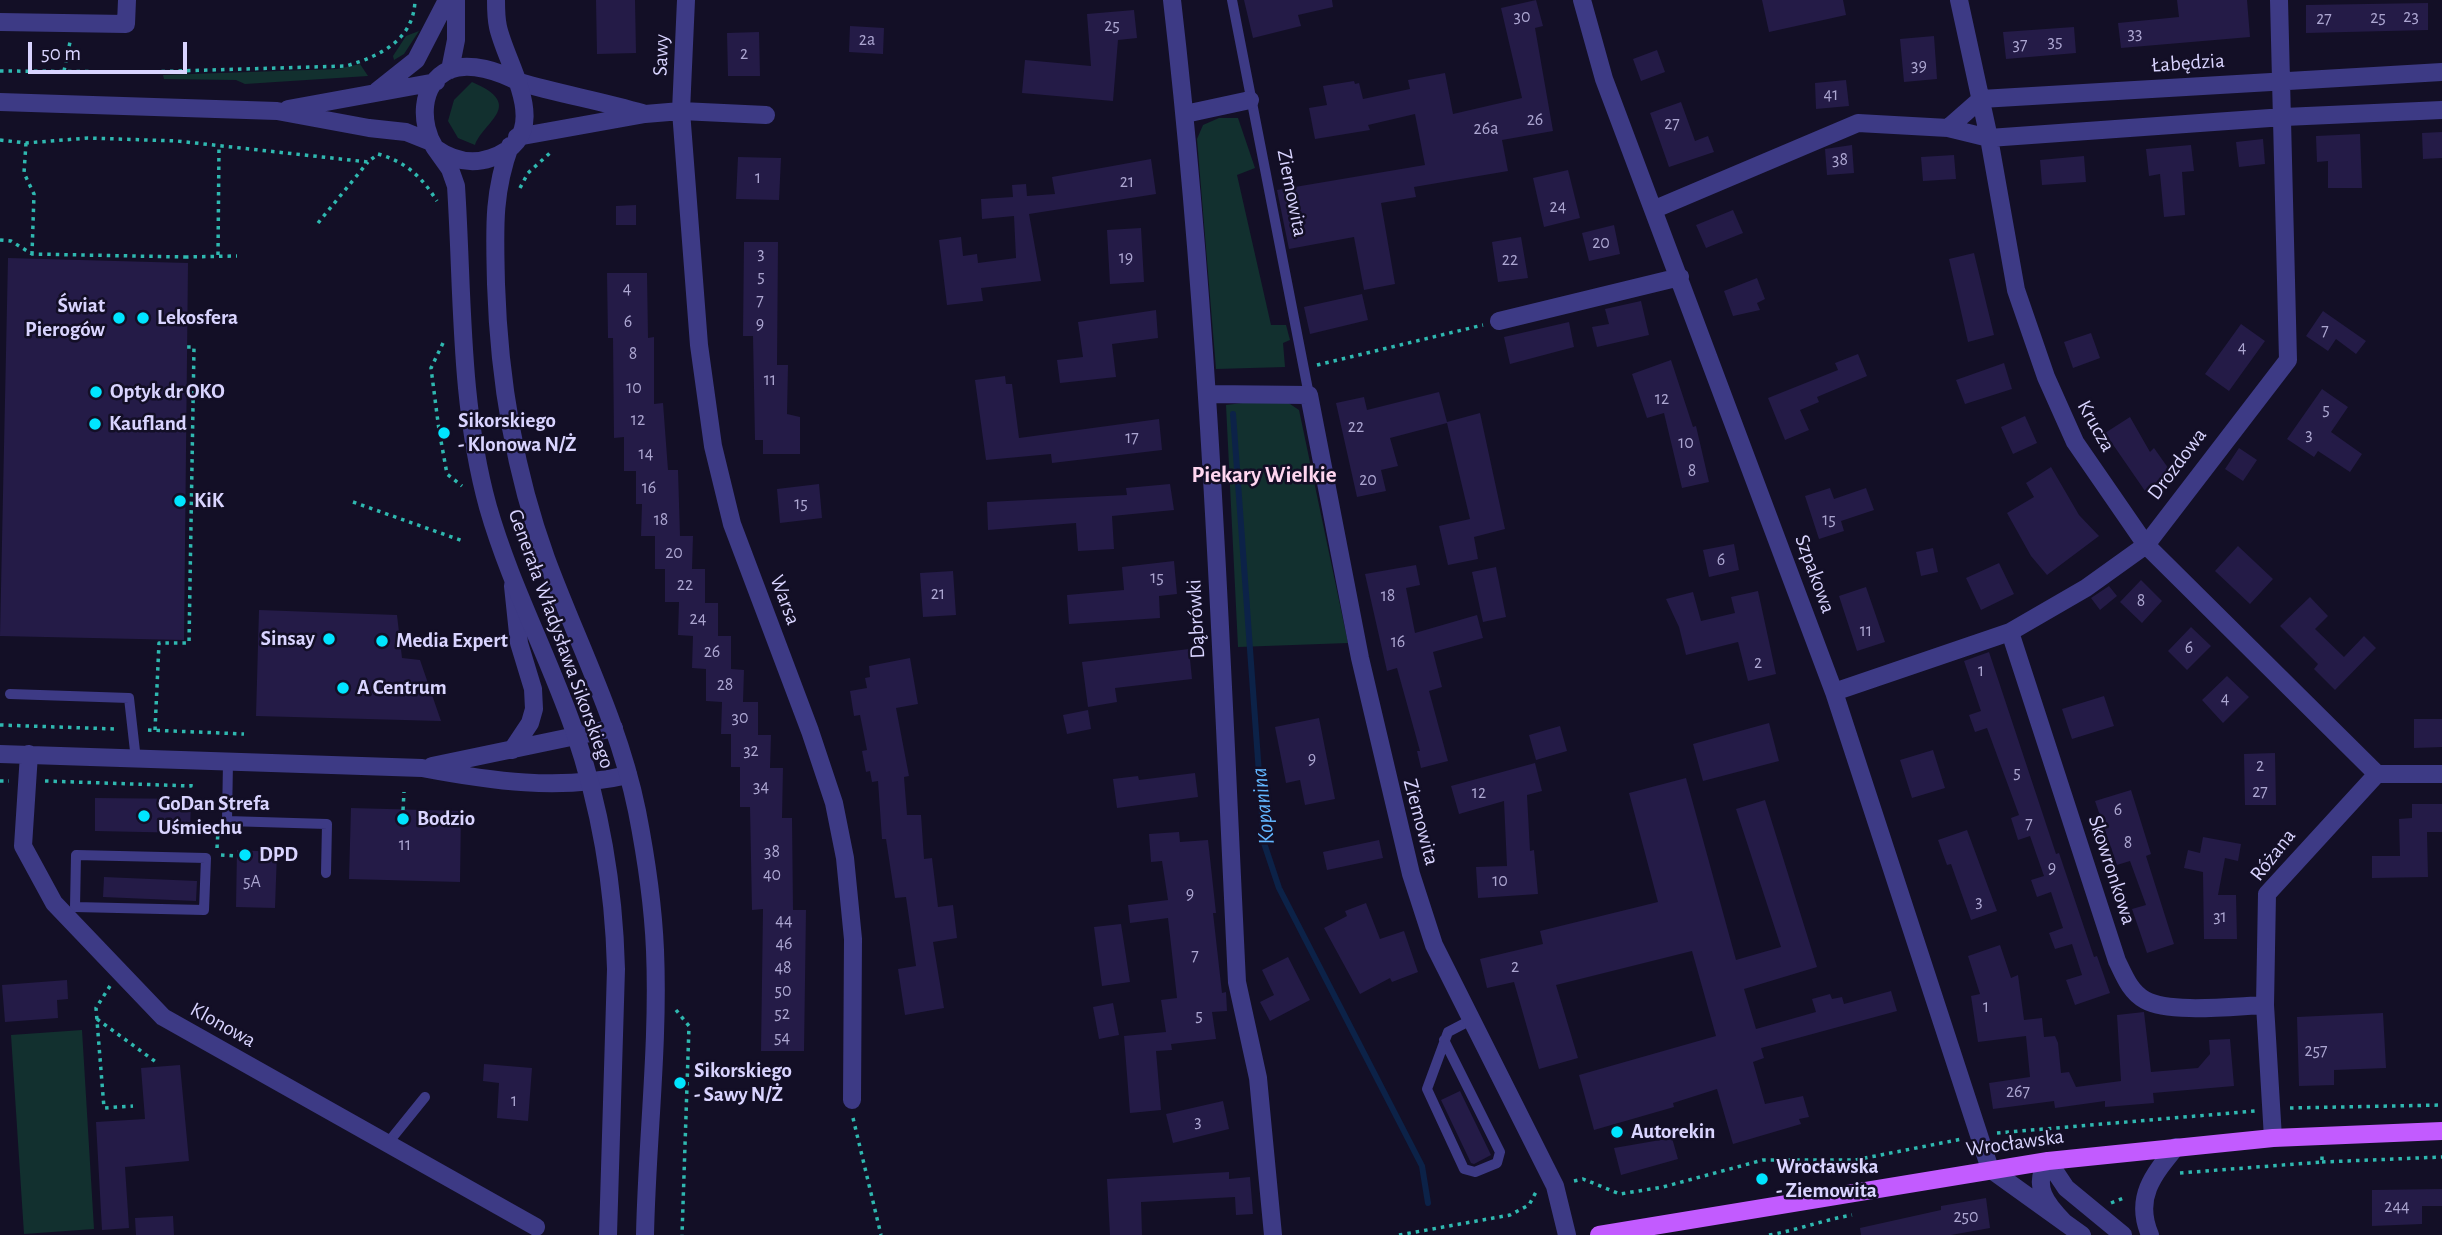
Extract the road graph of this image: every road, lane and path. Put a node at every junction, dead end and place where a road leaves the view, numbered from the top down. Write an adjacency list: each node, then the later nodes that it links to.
1 (127, 0): 13 (street)
2 (415, 0): 16 (path)
3 (447, 0): 21 (street)
4 (456, 0): 14 (street)
5 (496, 0): 20 (street)
6 (686, 0): 27 (street, Sawy)
7 (1172, 0): 29 (street, Dąbrówki)
8 (1233, 0): 23 (lane, Ziemowita)
9 (1582, 0): 43 (street, Szpakowa)
10 (1959, 0): 22 (street, Krucza)
11 (2279, 0): 18 (street, Drozdowa)
12 (0, 22): 13 (street)
13 (71, 23): 16 (path)
14 (450, 69): 19 (street); 20 (street)
15 (0, 71): 16 (path)
16 (64, 71)
17 (2442, 72): 18 (street, Łabędzia)
18 (2282, 79): 22 (street, Łabędzia); 31 (street, Drozdowa)
19 (436, 82): 21 (street); 38 (street)
20 (519, 82): 28 (street); 35 (street)
21 (377, 91): 26 (street)
22 (1981, 99): 32 (street); 33 (street, Krucza)
23 (1250, 100): 29 (street); 55 (lane, Ziemowita)
24 (0, 102): 26 (street)
25 (2442, 110): 31 (street)
26 (277, 111): 38 (street)
27 (681, 111): 28 (street); 30 (street); 98 (street, Warsa)
28 (645, 114): 35 (street)
29 (1185, 114): 56 (street, Dąbrówki)
30 (766, 115)
31 (2284, 117): 33 (street); 61 (street, Drozdowa)
32 (1948, 128): 33 (street); 43 (street)
33 (1989, 138): 61 (street, Krucza)
34 (0, 140): 36 (path)
35 (513, 142): 38 (street); 67 (street, Generała Władysława Sikorskiego)
36 (26, 143): 37 (path); 46 (path)
37 (219, 145): 40 (path); 47 (path)
38 (433, 145): 62 (street, Generała Władysława Sikorskiego)
39 (554, 150): 41 (path)
40 (368, 162): 42 (path); 44 (path)
41 (519, 191)
42 (441, 206)
43 (1655, 209): 51 (street, Szpakowa)
44 (318, 223)
45 (0, 240): 46 (path)
46 (32, 254): 49 (path)
47 (218, 255): 48 (path); 49 (path)
48 (237, 256)
49 (184, 257): 50 (path)
50 (185, 263)
51 (1680, 277): 52 (street); 64 (street, Szpakowa)
52 (1499, 321): 55 (path)
53 (187, 347): 69 (path)
54 (431, 368): 58 (path)
55 (1304, 368): 57 (lane, Ziemowita)
56 (1207, 394): 57 (street); 124 (street, Dąbrówki)
57 (1309, 395): 93 (street, Ziemowita)
58 (467, 491)
59 (353, 502): 60 (path)
60 (463, 541)
61 (2146, 545): 63 (street, Drozdowa); 78 (street, Krucza)
62 (513, 579): 71 (street, Generała Władysława Sikorskiego); 72 (street)
63 (2010, 632): 64 (street, Drozdowa); 91 (street, Skowronkowa)
64 (1834, 692): 104 (street, Szpakowa)
65 (10, 694): 68 (lane)
66 (0, 725): 68 (path)
67 (614, 728): 71 (street); 80 (street, Generała Władysława Sikorskiego)
68 (132, 729): 69 (path); 75 (lane)
69 (155, 730): 70 (path)
70 (244, 734)
71 (576, 736): 72 (street); 82 (street, Generała Władysława Sikorskiego)
72 (512, 750): 77 (street)
73 (0, 754): 74 (street)
74 (29, 754): 75 (street); 89 (street, Klonowa)
75 (135, 760): 76 (street)
76 (228, 762): 77 (street); 86 (lane)
77 (422, 768): 82 (street)
78 (2378, 774): 79 (street); 91 (street, Różana)
79 (2442, 774)
80 (628, 775): 82 (street); 121 (street, Generała Władysława Sikorskiego)
81 (54, 782): 83 (path)
82 (589, 784): 120 (street, Generała Władysława Sikorskiego)
83 (50, 788)
84 (404, 792): 85 (path)
85 (403, 810)
86 (227, 821): 87 (path); 88 (lane)
87 (236, 856)
88 (326, 873)
89 (69, 910): 89 (lane); 90 (street, Klonowa)
90 (120, 975): 92 (path); 107 (street, Klonowa)
91 (2265, 1005): 102 (street, Różana)
92 (97, 1019): 96 (path); 100 (path)
93 (1471, 1020): 95 (lane); 114 (street, Ziemowita)
94 (689, 1026): 122 (path)
95 (1444, 1040): 95 (lane)
96 (156, 1062)
97 (425, 1097): 107 (lane)
98 (852, 1100): 123 (path)
99 (2442, 1105): 101 (path)
100 (133, 1106)
101 (2320, 1107): 102 (path); 105 (path)
102 (2272, 1110): 104 (path); 106 (street, Różana)
103 (2442, 1131): 105 (main road, Wrocławska)
104 (1980, 1136): 112 (street, Szpakowa); 114 (path)
105 (2321, 1136): 106 (main road, Wrocławska); 111 (path)
106 (2273, 1138): 108 (main road, Wrocławska)
107 (387, 1144): 119 (street, Klonowa)
108 (2176, 1147): 110 (main road, Wrocławska); 115 (street)
109 (2442, 1157): 111 (path)
110 (2048, 1161): 112 (main road, Wrocławska); 117 (street); 118 (street)
111 (2322, 1162): 113 (path)
112 (1990, 1169): 118 (street); 127 (main road, Wrocławska)
113 (2173, 1178)
114 (1555, 1186): 125 (path); 126 (street, Ziemowita)
115 (2145, 1195): 117 (path); 131 (street)
116 (1858, 1214): 128 (path)
117 (2096, 1214): 130 (street)
118 (2065, 1223): 129 (street)
119 (536, 1227)
120 (608, 1235)
121 (646, 1235)
122 (682, 1235)
123 (881, 1235)
124 (1273, 1235)
125 (1399, 1235)
126 (1567, 1235)
127 (1606, 1235)
128 (1769, 1235)
129 (2082, 1235)
130 (2123, 1235)
131 (2150, 1235)

